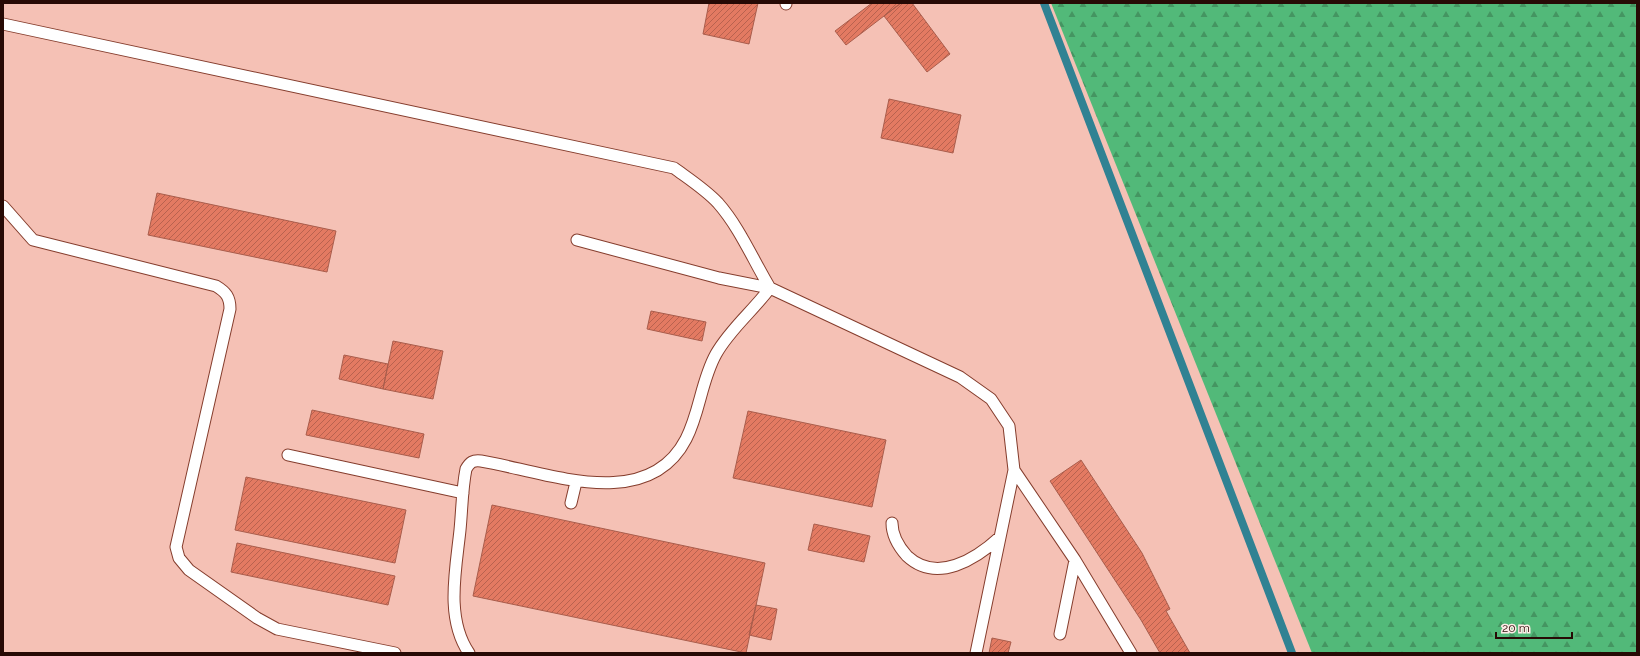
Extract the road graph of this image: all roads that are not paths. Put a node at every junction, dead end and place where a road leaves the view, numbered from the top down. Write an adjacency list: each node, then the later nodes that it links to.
1 (3, 24): 4 (lane)
2 (3, 206): 14 (lane)
3 (577, 240): 4 (lane)
4 (770, 288): 6 (lane); 7 (lane)
5 (288, 455): 8 (lane)
6 (1014, 470): 11 (lane); 12 (lane)
7 (576, 482): 8 (lane); 9 (lane)
8 (463, 493): 15 (lane)
9 (571, 503)
10 (892, 523): 11 (lane)
11 (1000, 537): 16 (lane)
12 (1075, 560): 13 (lane); 17 (lane)
13 (1060, 634)
14 (395, 653)
15 (469, 653)
16 (976, 653)
17 (1131, 653)

